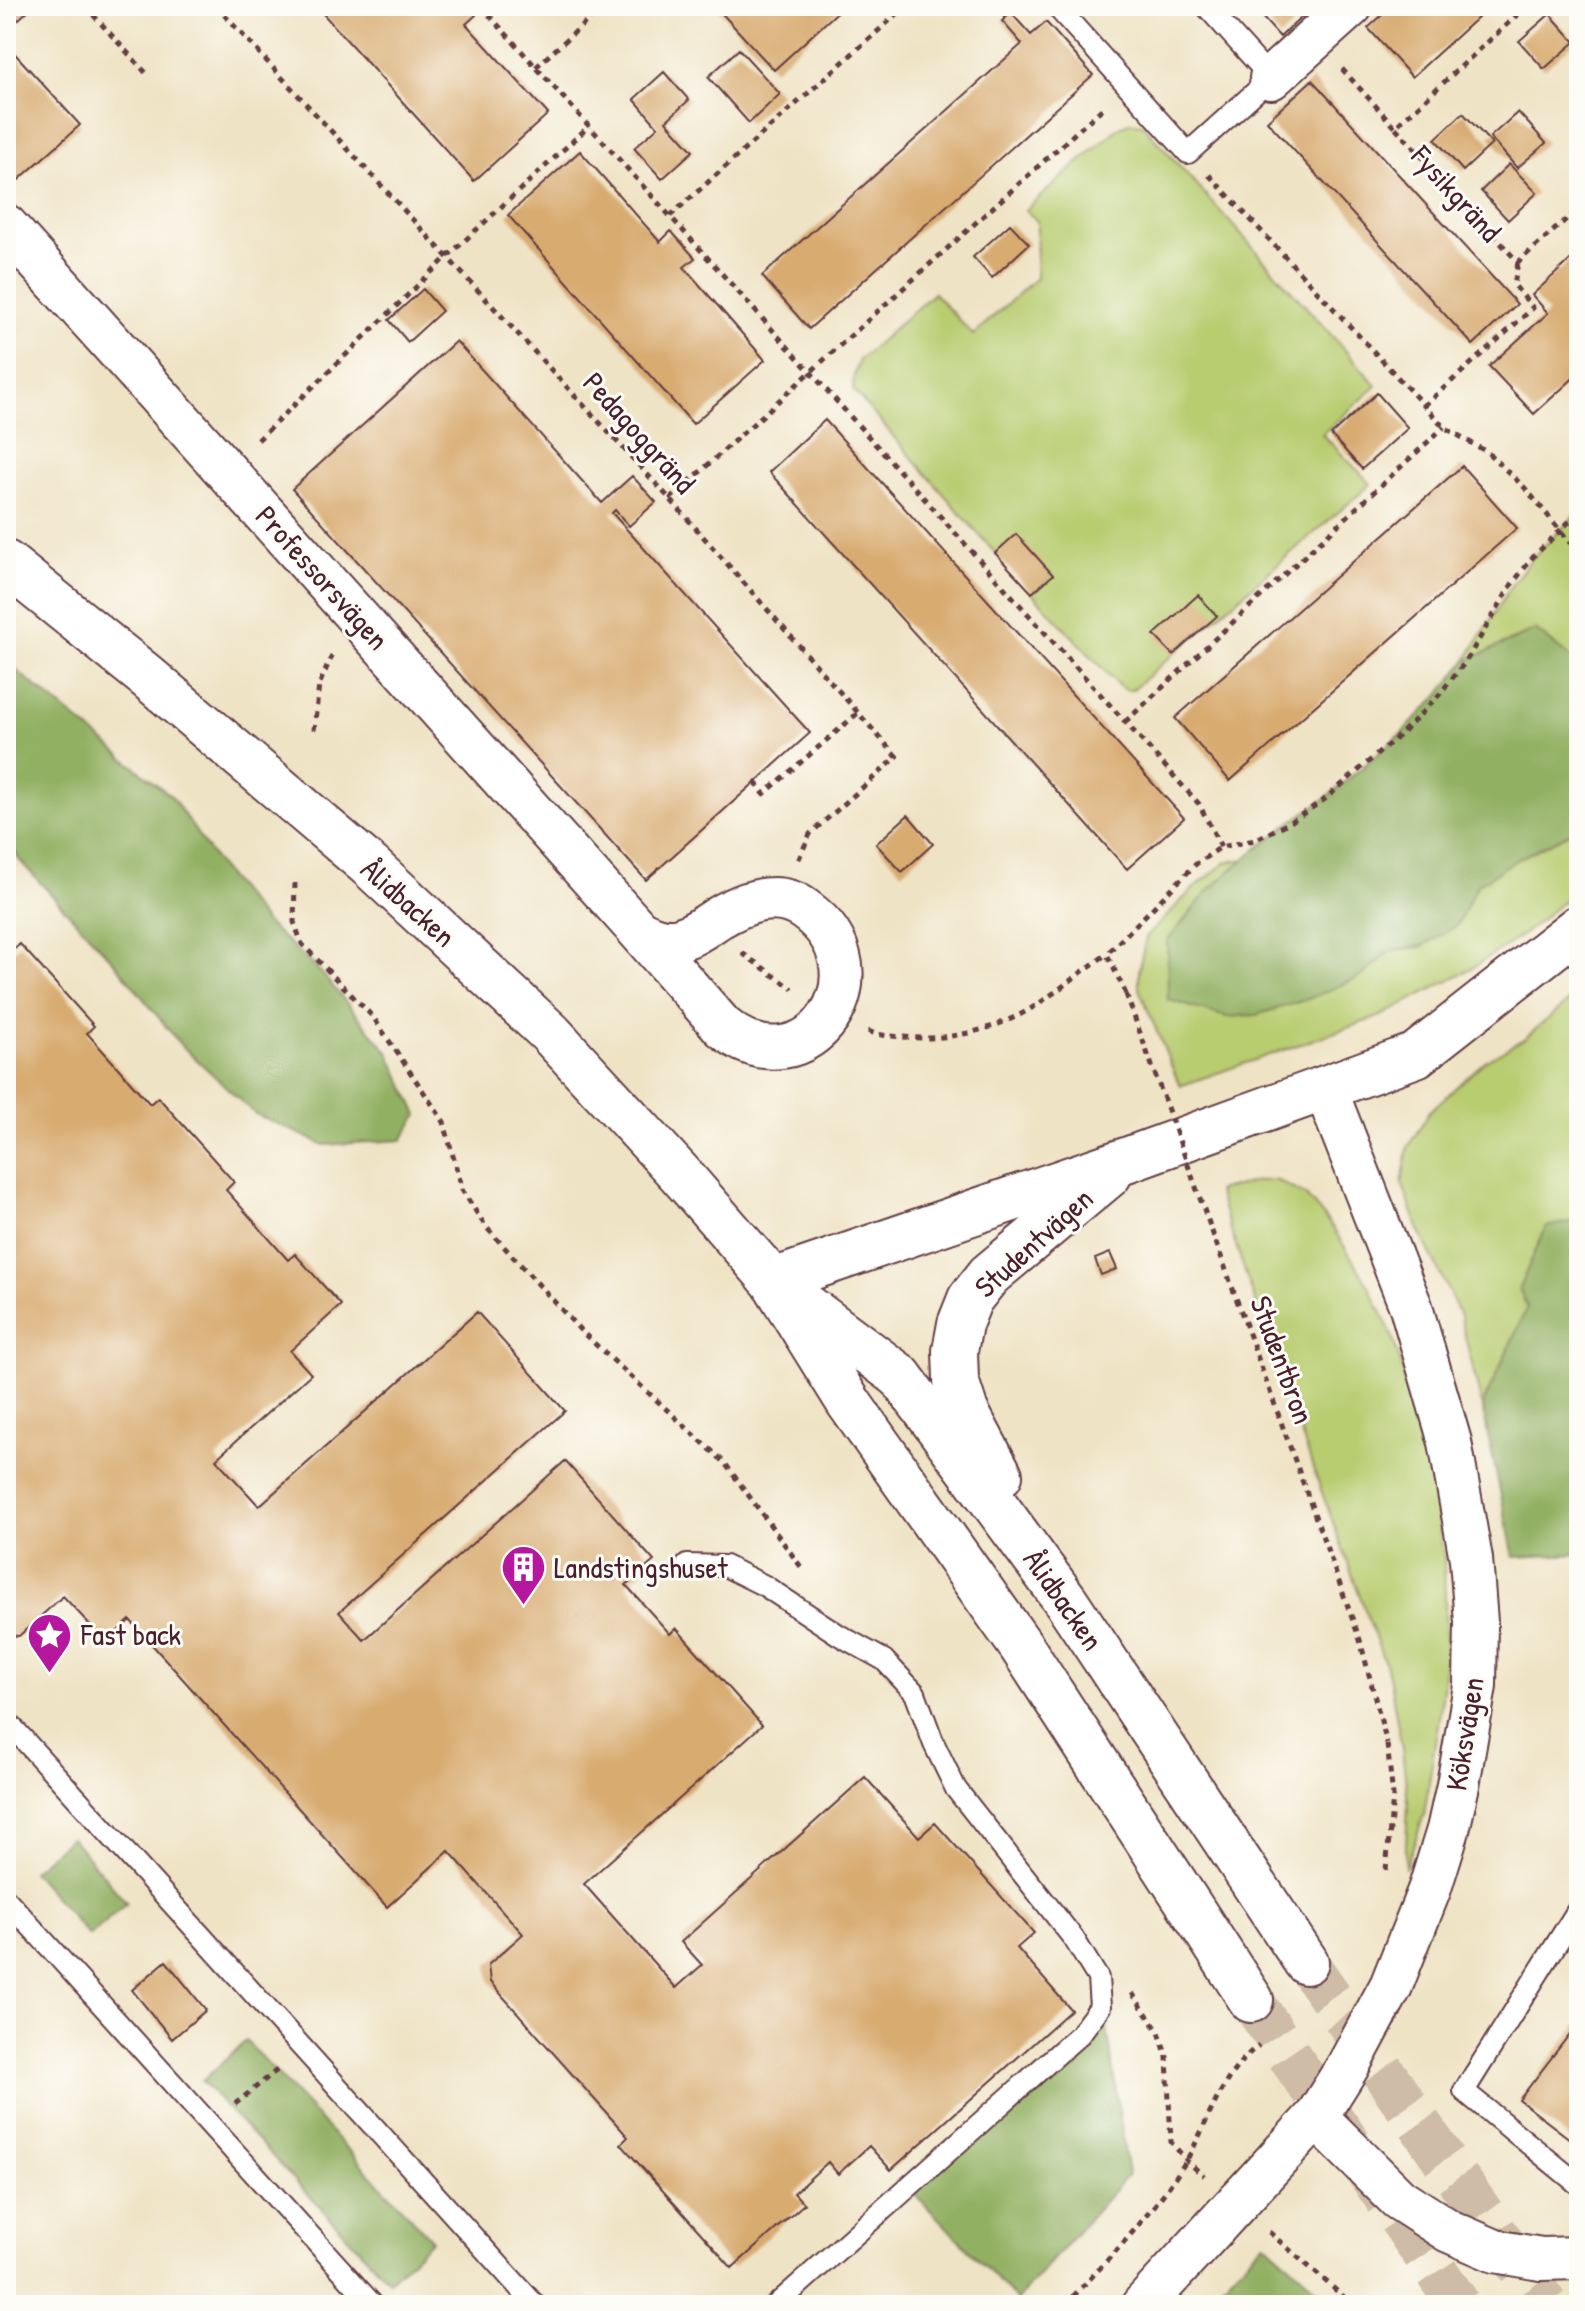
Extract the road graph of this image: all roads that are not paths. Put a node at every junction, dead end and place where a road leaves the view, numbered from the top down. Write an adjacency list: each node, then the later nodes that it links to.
1 (1056, 6): 4 (lane)
2 (1206, 6): 4 (lane)
3 (1351, 6): 4 (street)
4 (1271, 78)
5 (6, 226): 8 (street, Professorsvägen)
6 (6, 563): 11 (main road, Ålidbacken)
7 (1579, 927): 9 (main road, Studentvägen)
8 (639, 931): 8 (street, Professorsvägen)
9 (1325, 1088): 10 (main road, Studentvägen); 19 (street, Köksvägen)
10 (1129, 1159): 11 (main road, Studentvägen); 13 (main road, Studentvägen)
11 (773, 1281): 13 (main road, Ålidbacken); 18 (main road, Ålidbacken)
12 (687, 1565): 24 (lane)
13 (1066, 1601): 17 (main road, Ålidbacken)
14 (6, 1720): 23 (lane)
15 (6, 1899): 22 (lane)
16 (1579, 1908): 20 (lane)
17 (1306, 1962)
18 (1251, 2000)
19 (1316, 2117): 21 (street); 25 (street, Köksvägen)
20 (1579, 2185)
21 (1579, 2258)
22 (373, 2305)
23 (535, 2305)
24 (776, 2305)
25 (1143, 2305)

